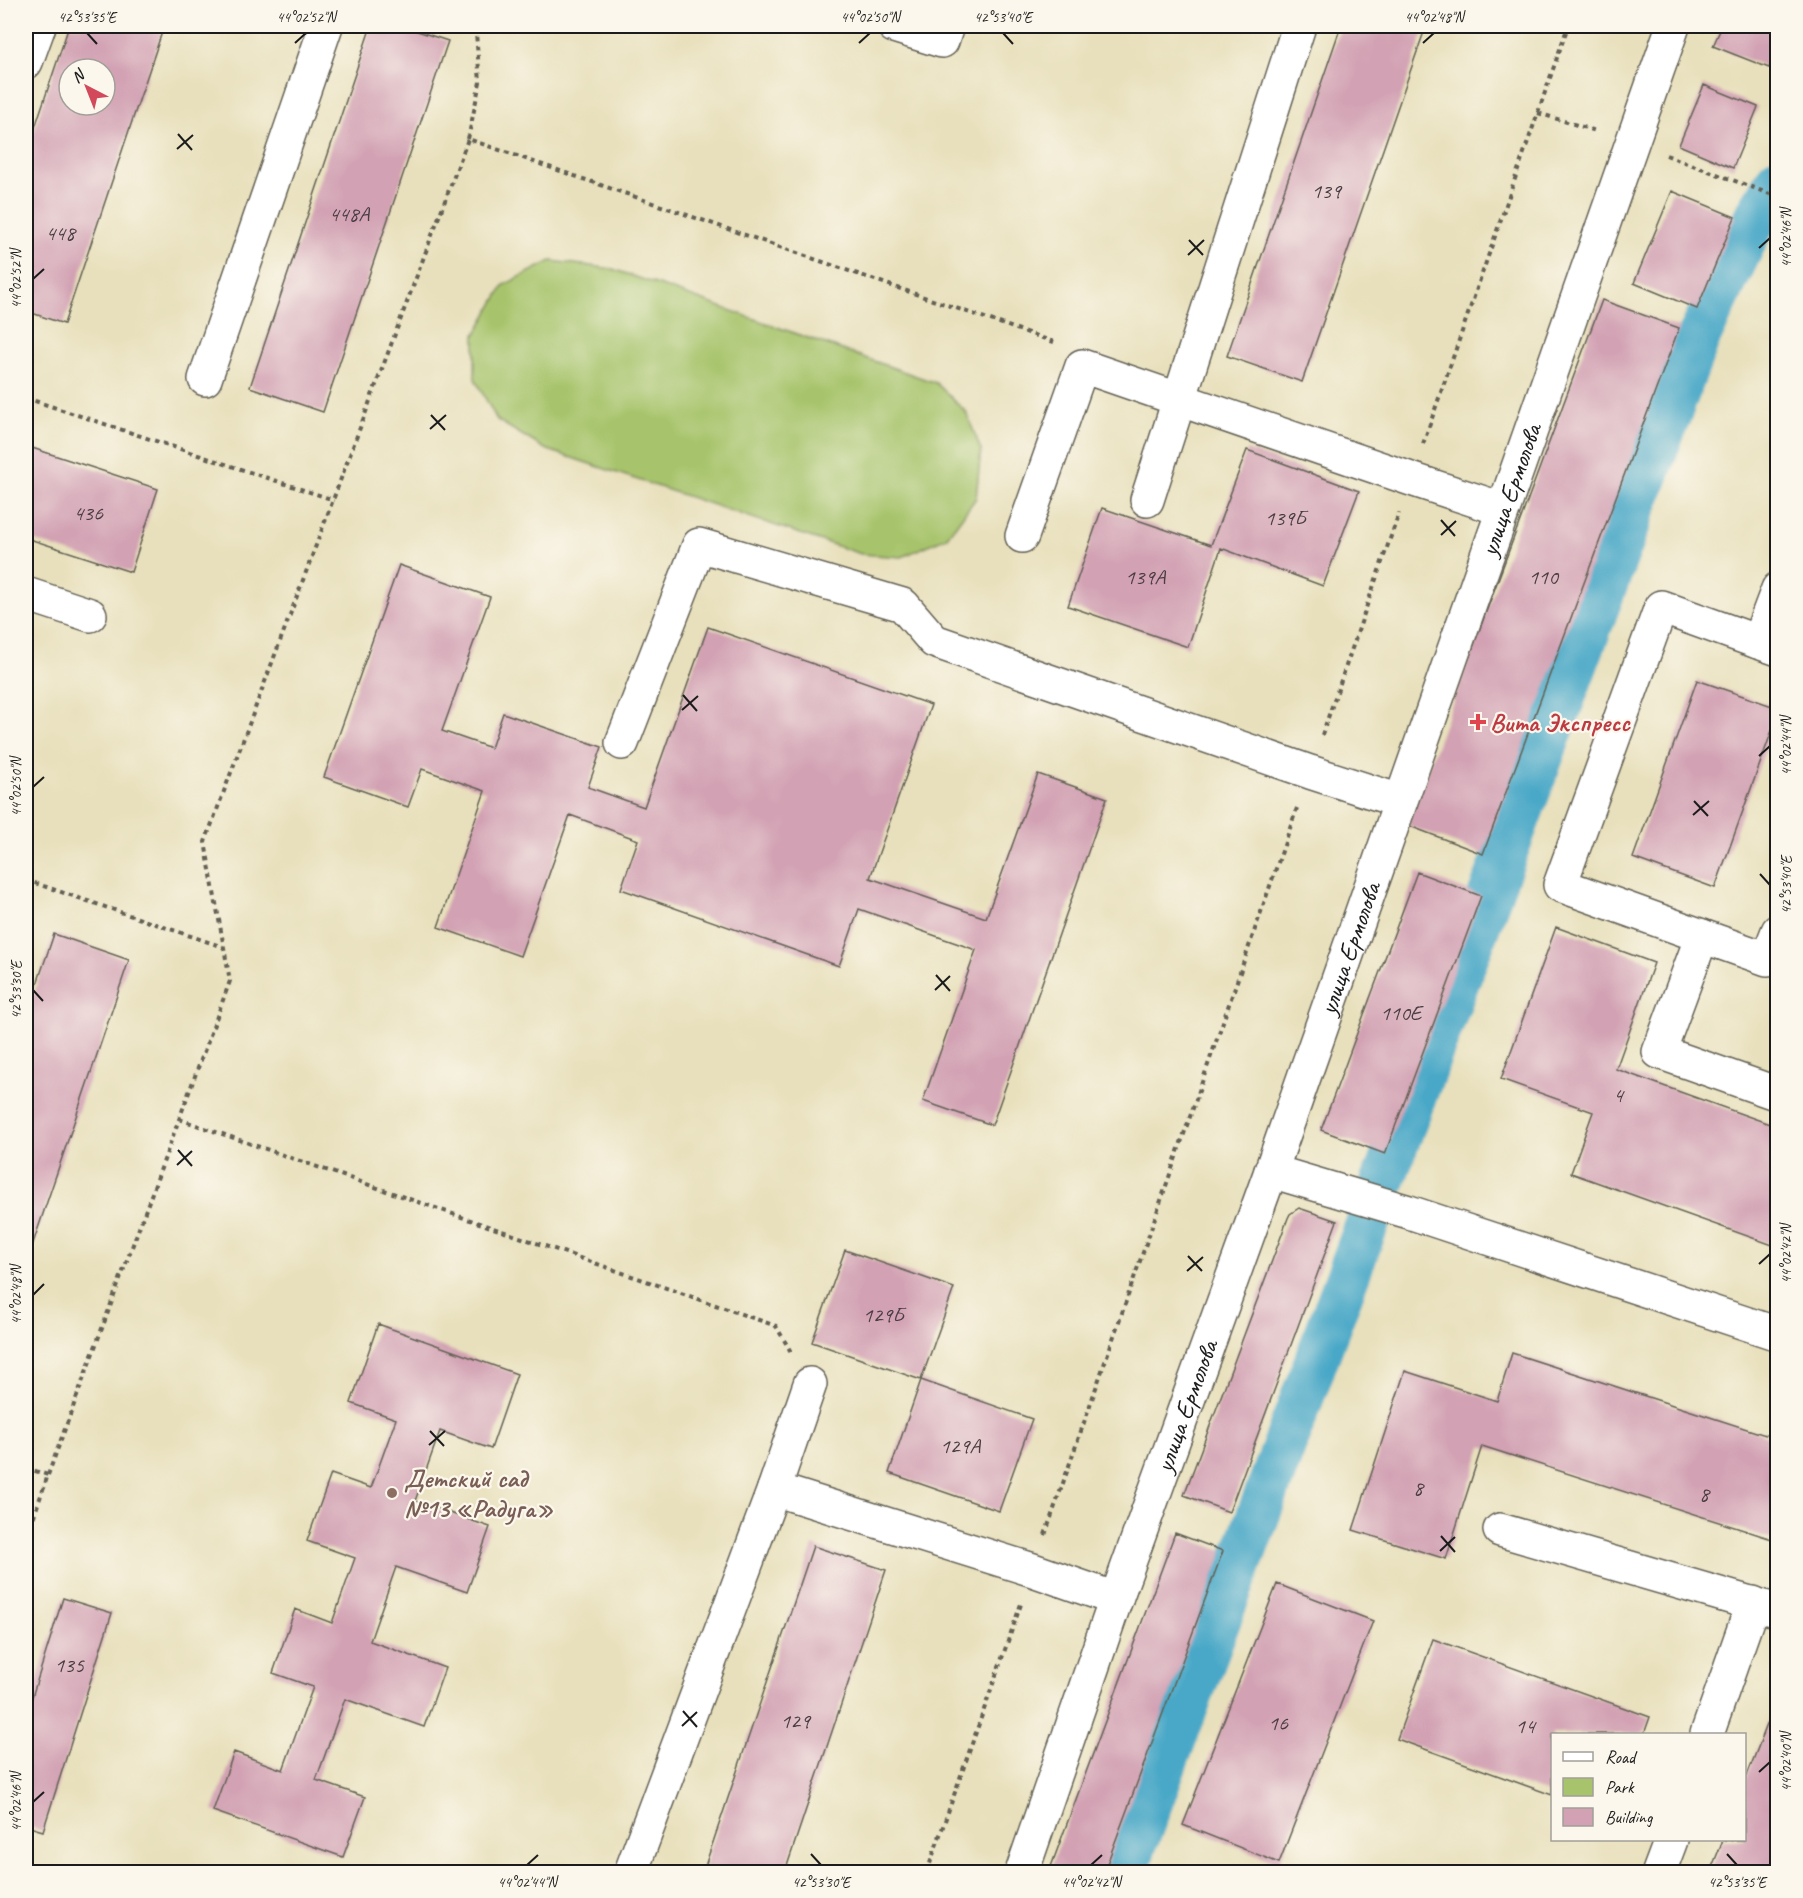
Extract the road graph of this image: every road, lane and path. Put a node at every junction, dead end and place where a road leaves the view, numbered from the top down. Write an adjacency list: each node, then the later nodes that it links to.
1 (39, 26): 9 (street)
2 (326, 26): 14 (street)
3 (470, 26): 10 (path)
4 (894, 26): 5 (street)
5 (947, 26)
6 (1299, 26): 16 (street)
7 (1568, 26): 17 (path)
8 (1673, 26): 20 (street, улица Ермолова)
9 (26, 62)
10 (468, 139): 13 (path); 18 (path)
11 (1762, 191): 12 (path)
12 (1778, 196)
13 (1082, 366): 16 (street); 21 (street)
14 (205, 379)
15 (26, 398): 18 (path)
16 (1180, 400): 17 (street); 19 (street)
17 (1411, 479): 20 (street); 27 (path)
18 (334, 500): 32 (path)
19 (1147, 500)
20 (1502, 508): 28 (street, улица Ермолова)
21 (1022, 536)
22 (1778, 589): 25 (street)
23 (26, 594): 24 (street)
24 (90, 615)
25 (1768, 645): 31 (street)
26 (622, 744): 27 (street)
27 (1310, 772): 28 (street); 43 (path)
28 (1400, 801): 35 (street, улица Ермолова)
29 (26, 880): 32 (path)
30 (1778, 931): 31 (street)
31 (1702, 936): 33 (street)
32 (223, 947): 34 (path)
33 (1778, 1094)
34 (179, 1119): 37 (path); 39 (path)
35 (1271, 1171): 36 (street); 44 (street, улица Ермолова)
36 (1778, 1334)
37 (810, 1384): 40 (street)
38 (26, 1468): 39 (path)
39 (48, 1475): 42 (path)
40 (774, 1489): 43 (street); 48 (street)
41 (1500, 1530): 45 (street)
42 (26, 1539)
43 (1033, 1570): 44 (street); 49 (path)
44 (1116, 1599): 50 (street, улица Ермолова)
45 (1765, 1607): 46 (street)
46 (1707, 1733)
47 (1670, 1841): 51 (street)
48 (631, 1872)
49 (927, 1872)
50 (1022, 1872)
51 (1659, 1872)

